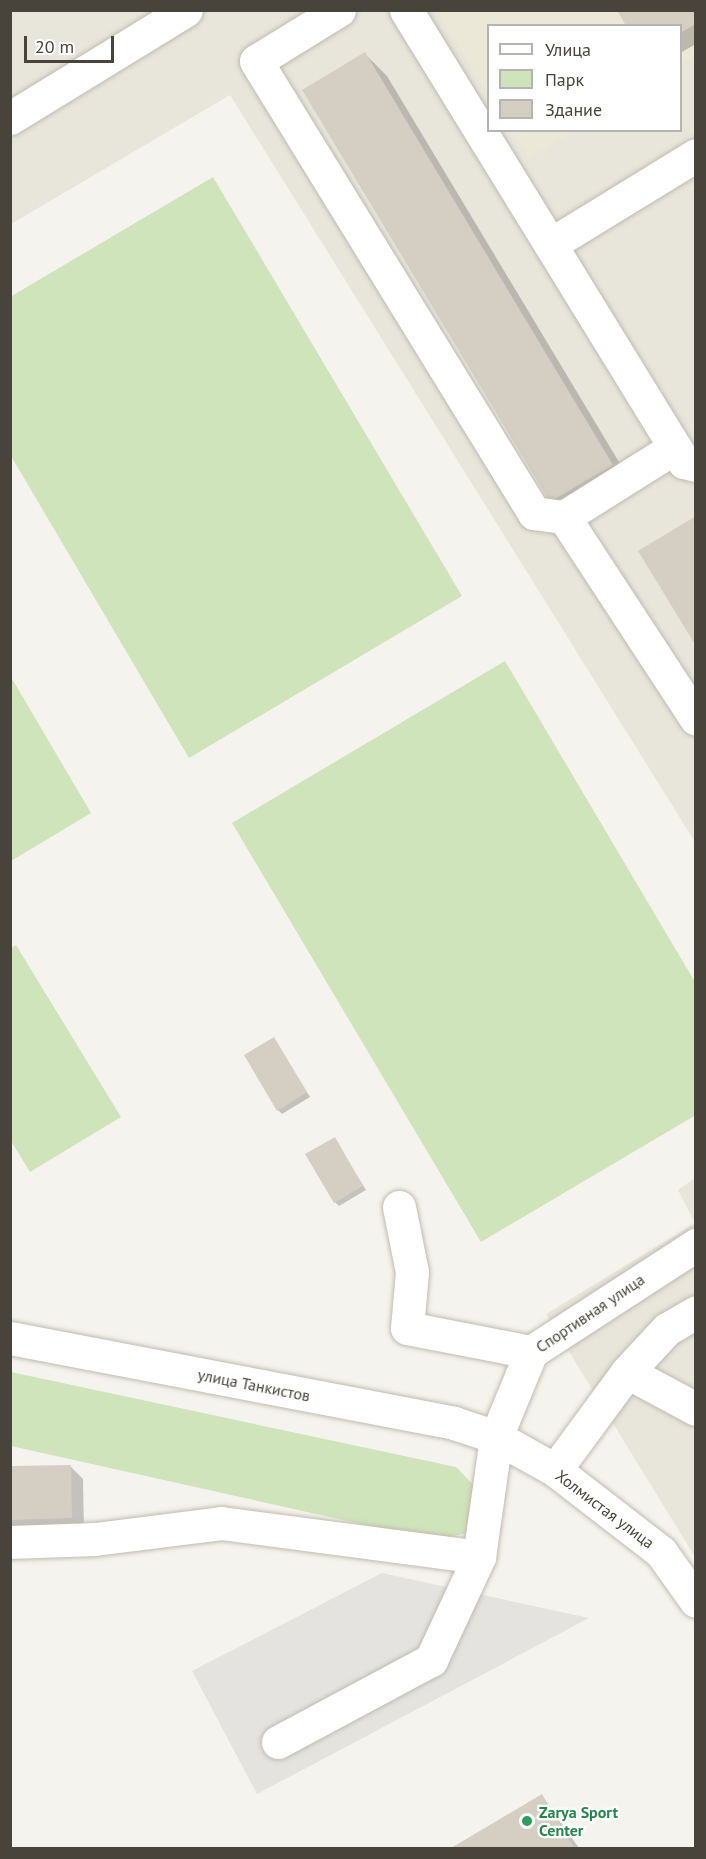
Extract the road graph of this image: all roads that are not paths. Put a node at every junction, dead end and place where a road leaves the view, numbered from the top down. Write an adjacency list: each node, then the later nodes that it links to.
1 (186, 10): 4 (street)
2 (339, 10): 8 (street)
3 (406, 10): 6 (street)
4 (10, 118)
5 (696, 155): 6 (street)
6 (551, 244): 7 (street)
7 (685, 456): 8 (street)
8 (564, 517): 9 (street)
9 (696, 719)
10 (399, 1207): 14 (street)
11 (696, 1245): 14 (street, Спортивная улица)
12 (696, 1312): 15 (street)
13 (10, 1338): 17 (street, улица Танкистов)
14 (531, 1352): 17 (street, Спортивная улица)
15 (627, 1372): 16 (street); 18 (street)
16 (696, 1409)
17 (496, 1437): 18 (street, Холмистая улица); 20 (street, Спортивная улица)
18 (555, 1470): 21 (street, Холмистая улица)
19 (10, 1542): 20 (street)
20 (479, 1557): 22 (street, Спортивная улица)
21 (696, 1601)
22 (278, 1742)

